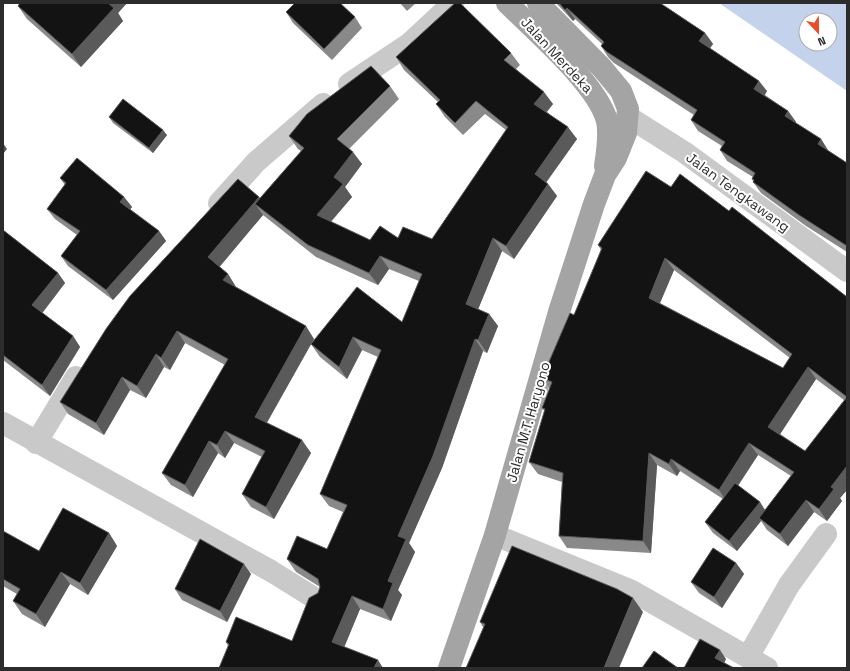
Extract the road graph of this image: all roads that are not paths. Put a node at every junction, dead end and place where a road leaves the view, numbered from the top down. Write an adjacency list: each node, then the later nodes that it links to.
1 (453, 3): 5 (street)
2 (507, 3): 4 (main road, Jalan Merdeka)
3 (538, 3): 4 (main road, Jalan Merdeka)
4 (620, 127): 6 (street, Jalan Tengkawang); 11 (main road, Jalan M.T. Haryono)
5 (203, 220)
6 (847, 271)
7 (85, 363): 9 (street)
8 (3, 423): 9 (street)
9 (36, 443): 12 (street)
10 (826, 534): 13 (street)
11 (496, 535): 13 (street); 14 (main road, Jalan M.T. Haryono)
12 (316, 599)
13 (748, 657): 15 (street)
14 (449, 668)
15 (767, 668)

